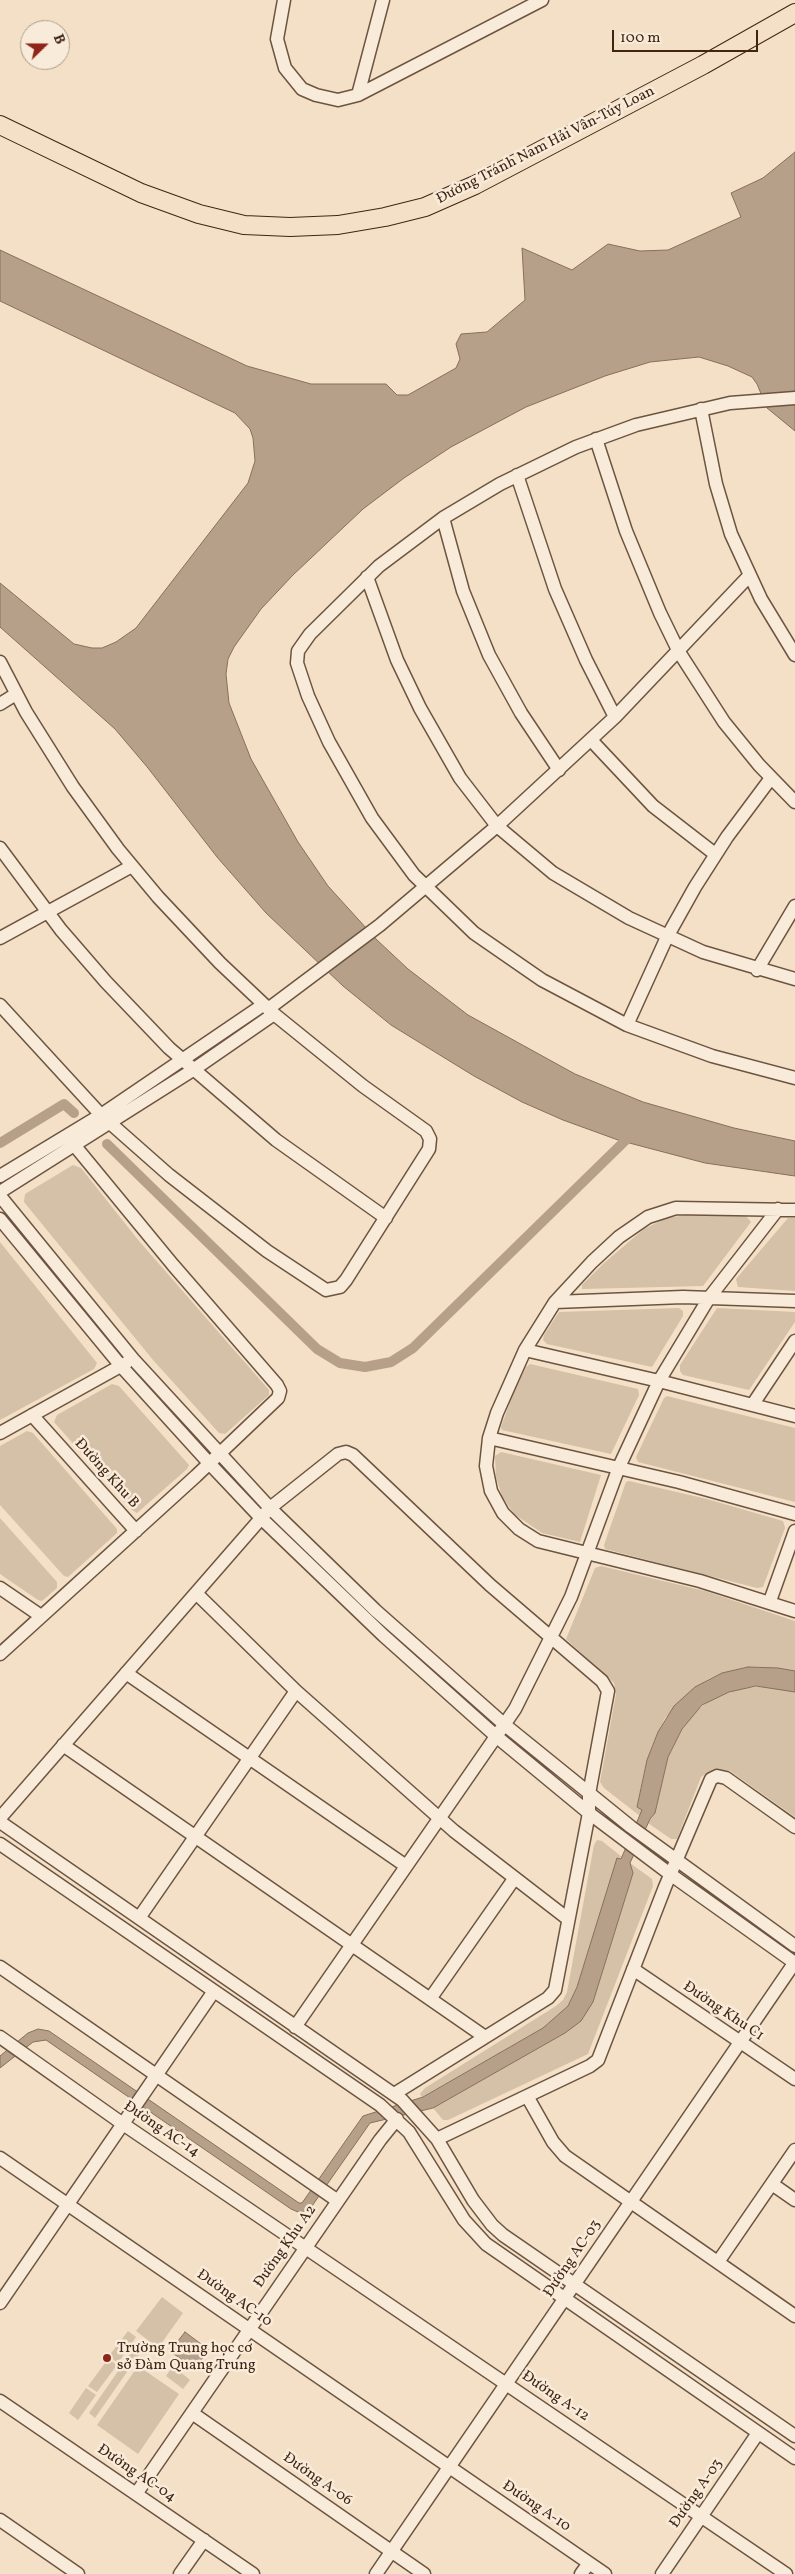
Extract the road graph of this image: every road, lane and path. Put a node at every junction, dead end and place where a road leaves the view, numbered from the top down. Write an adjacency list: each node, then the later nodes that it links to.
1 (284, 0): 5 (street)
2 (383, 0): 5 (street)
3 (542, 0): 5 (street)
4 (795, 13): 6 (highway, Đường Tránh Nam Hải Vân-Túy Loan)
5 (358, 95)
6 (0, 125)
7 (795, 398): 8 (street)
8 (701, 409): 9 (street); 12 (street)
9 (596, 439): 10 (street); 14 (street)
10 (516, 475): 11 (street); 19 (street)
11 (443, 518): 13 (street); 21 (street)
12 (749, 576): 14 (street); 15 (street)
13 (367, 577): 24 (street); 28 (street)
14 (679, 652): 19 (street); 22 (street)
15 (795, 655)
16 (0, 662): 17 (street)
17 (16, 694): 18 (street); 27 (street)
18 (0, 704)
19 (615, 717): 20 (street)
20 (591, 740): 21 (street); 26 (street)
21 (559, 770): 24 (street)
22 (771, 778): 23 (street); 26 (street)
23 (795, 802)
24 (497, 826): 28 (street); 31 (street)
25 (0, 848): 30 (street)
26 (715, 854): 31 (street)
27 (132, 866): 30 (street); 36 (street)
28 (425, 888): 36 (street); 37 (street)
29 (795, 906): 33 (street)
30 (47, 913): 32 (street); 38 (street)
31 (667, 937): 33 (street); 37 (street)
32 (0, 938)
33 (757, 970): 34 (street)
34 (795, 979)
35 (0, 1006): 41 (street)
36 (268, 1009): 38 (street); 39 (street); 48 (street)
37 (627, 1025): 40 (street)
38 (182, 1061): 39 (street); 41 (street)
39 (193, 1070): 41 (street); 48 (street)
40 (795, 1078)
41 (106, 1119): 42 (street); 43 (street); 48 (street)
42 (76, 1146): 44 (street); 63 (street)
43 (0, 1176)
44 (0, 1192)
45 (0, 1196): 55 (street)
46 (778, 1208): 47 (street); 50 (street); 52 (street)
47 (795, 1210)
48 (386, 1218)
49 (0, 1219): 56 (street)
50 (709, 1298): 51 (street); 52 (street); 57 (street)
51 (795, 1301)
52 (555, 1302): 54 (street)
53 (795, 1341): 58 (street)
54 (525, 1350): 57 (street); 62 (street)
55 (133, 1359): 56 (street); 63 (street)
56 (121, 1366): 59 (street); 64 (street)
57 (659, 1381): 58 (street); 65 (street)
58 (753, 1404): 60 (street)
59 (32, 1415): 61 (street); 69 (street, Đường Khu B)
60 (795, 1416)
61 (0, 1433)
62 (489, 1438): 65 (street); 71 (street)
63 (218, 1453): 64 (street); 66 (street)
64 (209, 1463): 68 (street); 69 (street)
65 (618, 1467): 67 (street); 71 (street)
66 (270, 1508): 68 (street); 77 (street); 81 (street)
67 (795, 1514)
68 (261, 1518): 73 (street); 82 (street)
69 (136, 1531): 76 (street, Đường Khu B)
70 (795, 1531): 74 (street)
71 (588, 1554): 74 (street); 77 (street)
72 (0, 1588): 76 (street)
73 (196, 1593): 79 (street); 80 (street)
74 (770, 1601): 75 (street)
75 (795, 1611)
76 (41, 1616): 78 (street, Đường Khu B)
77 (552, 1638): 81 (street); 85 (street)
78 (0, 1654)
79 (126, 1673): 83 (street); 84 (street)
80 (296, 1692): 84 (street); 88 (street)
81 (505, 1725): 82 (street); 85 (street)
82 (497, 1737): 86 (street); 88 (street)
83 (64, 1745): 87 (street); 91 (street)
84 (250, 1758): 91 (street); 94 (street)
85 (589, 1794): 86 (street); 93 (street)
86 (589, 1813): 95 (street); 98 (street)
87 (0, 1818)
88 (440, 1818): 94 (street); 96 (street)
89 (0, 1822): 97 (street)
90 (795, 1827): 93 (street)
91 (196, 1837): 97 (street); 99 (street)
92 (0, 1844): 104 (street)
93 (676, 1861): 95 (street); 100 (street)
94 (406, 1866): 99 (street)
95 (670, 1874): 101 (street); 103 (street)
96 (514, 1879): 98 (street); 105 (street)
97 (139, 1918): 106 (street)
98 (568, 1919): 107 (street)
99 (352, 1945): 105 (street); 106 (street)
100 (795, 1946)
101 (795, 1963): 109 (street, Đường AC-03)
102 (0, 1967): 110 (street)
103 (633, 1969): 109 (street, Đường Khu C1); 112 (street)
104 (214, 1991): 110 (street); 114 (street)
105 (430, 1999): 107 (street)
106 (295, 2027): 113 (street)
107 (485, 2037): 113 (street)
108 (5, 2040): 115 (street, Đường AC-14)
109 (740, 2043): 111 (street, Đường Khu C1); 122 (street, Đường AC-03)
110 (157, 2076): 115 (street); 121 (street)
111 (795, 2079)
112 (527, 2096): 116 (street); 122 (street)
113 (398, 2097): 116 (street)
114 (397, 2119): 121 (street, Đường Khu A2); 128 (street)
115 (123, 2124): 123 (street); 124 (street, Đường AC-14)
116 (437, 2139): 126 (street)
117 (795, 2150): 119 (street)
118 (0, 2158): 123 (street, Đường AC-10)
119 (772, 2184): 120 (street); 125 (street)
120 (795, 2200)
121 (338, 2201): 124 (street, Đường Khu A2)
122 (631, 2202): 125 (street); 126 (street, Đường AC-03)
123 (68, 2205): 127 (street); 131 (street, Đường AC-10)
124 (306, 2247): 131 (street, Đường Khu A2); 132 (street, Đường A-12)
125 (718, 2262): 130 (street)
126 (575, 2284): 128 (street, Đường AC-03); 136 (street)
127 (5, 2286): 129 (street)
128 (565, 2300): 132 (street, Đường AC-03); 135 (street)
129 (0, 2303)
130 (795, 2316)
131 (248, 2329): 134 (street, Đường Khu A2); 138 (street, Đường AC-10)
132 (507, 2383): 138 (street, Đường AC-03); 140 (street, Đường A-12)
133 (0, 2401): 139 (street, Đường AC-04)
134 (192, 2412): 139 (street, Đường Khu A2); 143 (street, Đường A-06)
135 (758, 2433): 137 (street); 140 (street, Đường A-03)
136 (795, 2436)
137 (795, 2458)
138 (449, 2467): 143 (street, Đường AC-03); 144 (street, Đường A-10)
139 (136, 2494): 142 (street, Đường AC-04)
140 (702, 2516): 152 (street, Đường A-03); 153 (street, Đường A-12)
141 (0, 2520): 145 (street)
142 (204, 2540): 146 (street); 147 (street, Đường AC-04)
143 (392, 2551): 148 (street, Đường AC-03); 149 (street, Đường A-06)
144 (589, 2563): 150 (street); 151 (street, Đường A-10)
145 (78, 2574)
146 (180, 2574)
147 (253, 2574)
148 (376, 2574)
149 (424, 2574)
150 (581, 2574)
151 (604, 2574)
152 (662, 2574)
153 (786, 2574)

